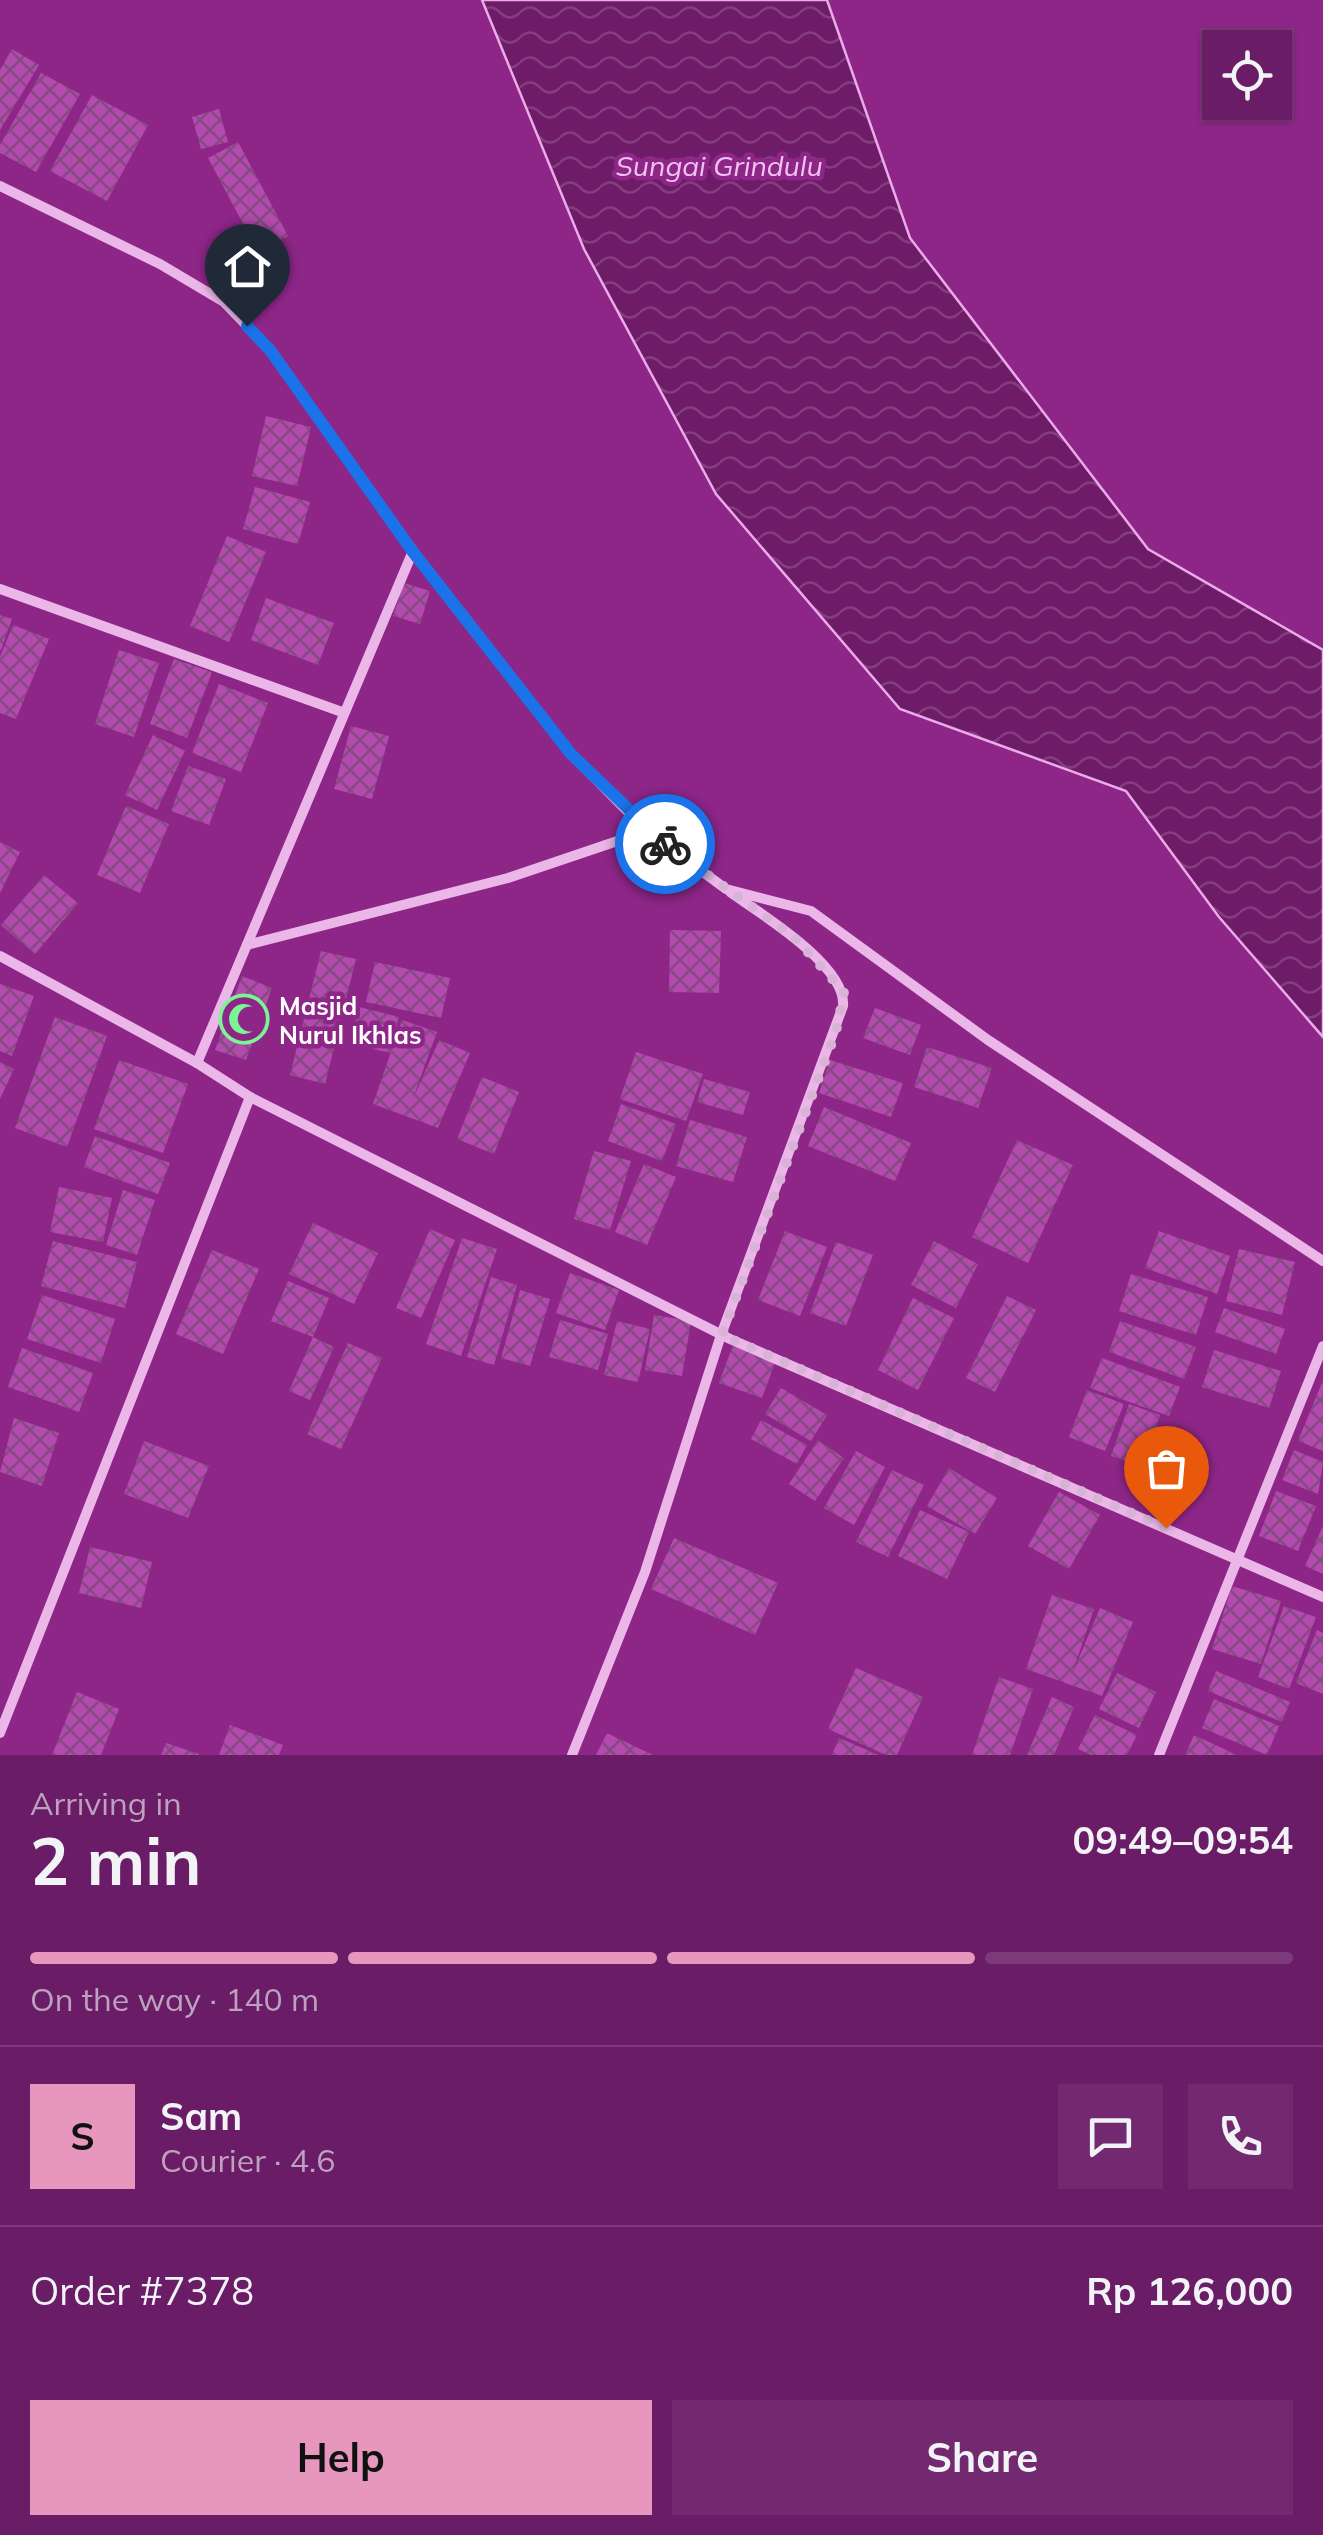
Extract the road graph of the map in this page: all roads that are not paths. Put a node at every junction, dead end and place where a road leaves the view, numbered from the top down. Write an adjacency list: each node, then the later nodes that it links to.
1 (0, 186): 2 (street)
2 (413, 552): 4 (street); 5 (street)
3 (0, 589): 4 (street)
4 (342, 712): 7 (street)
5 (647, 831): 6 (street); 7 (street)
6 (726, 889): 11 (street); 12 (street)
7 (246, 945): 9 (street)
8 (0, 956): 9 (street)
9 (197, 1062): 10 (street)
10 (250, 1097): 12 (street); 16 (street)
11 (1323, 1261)
12 (722, 1335): 14 (street); 17 (street)
13 (1323, 1346): 14 (street)
14 (1238, 1560): 15 (street); 18 (street)
15 (1323, 1597)
16 (0, 1733)
17 (572, 1755)
18 (1158, 1755)

